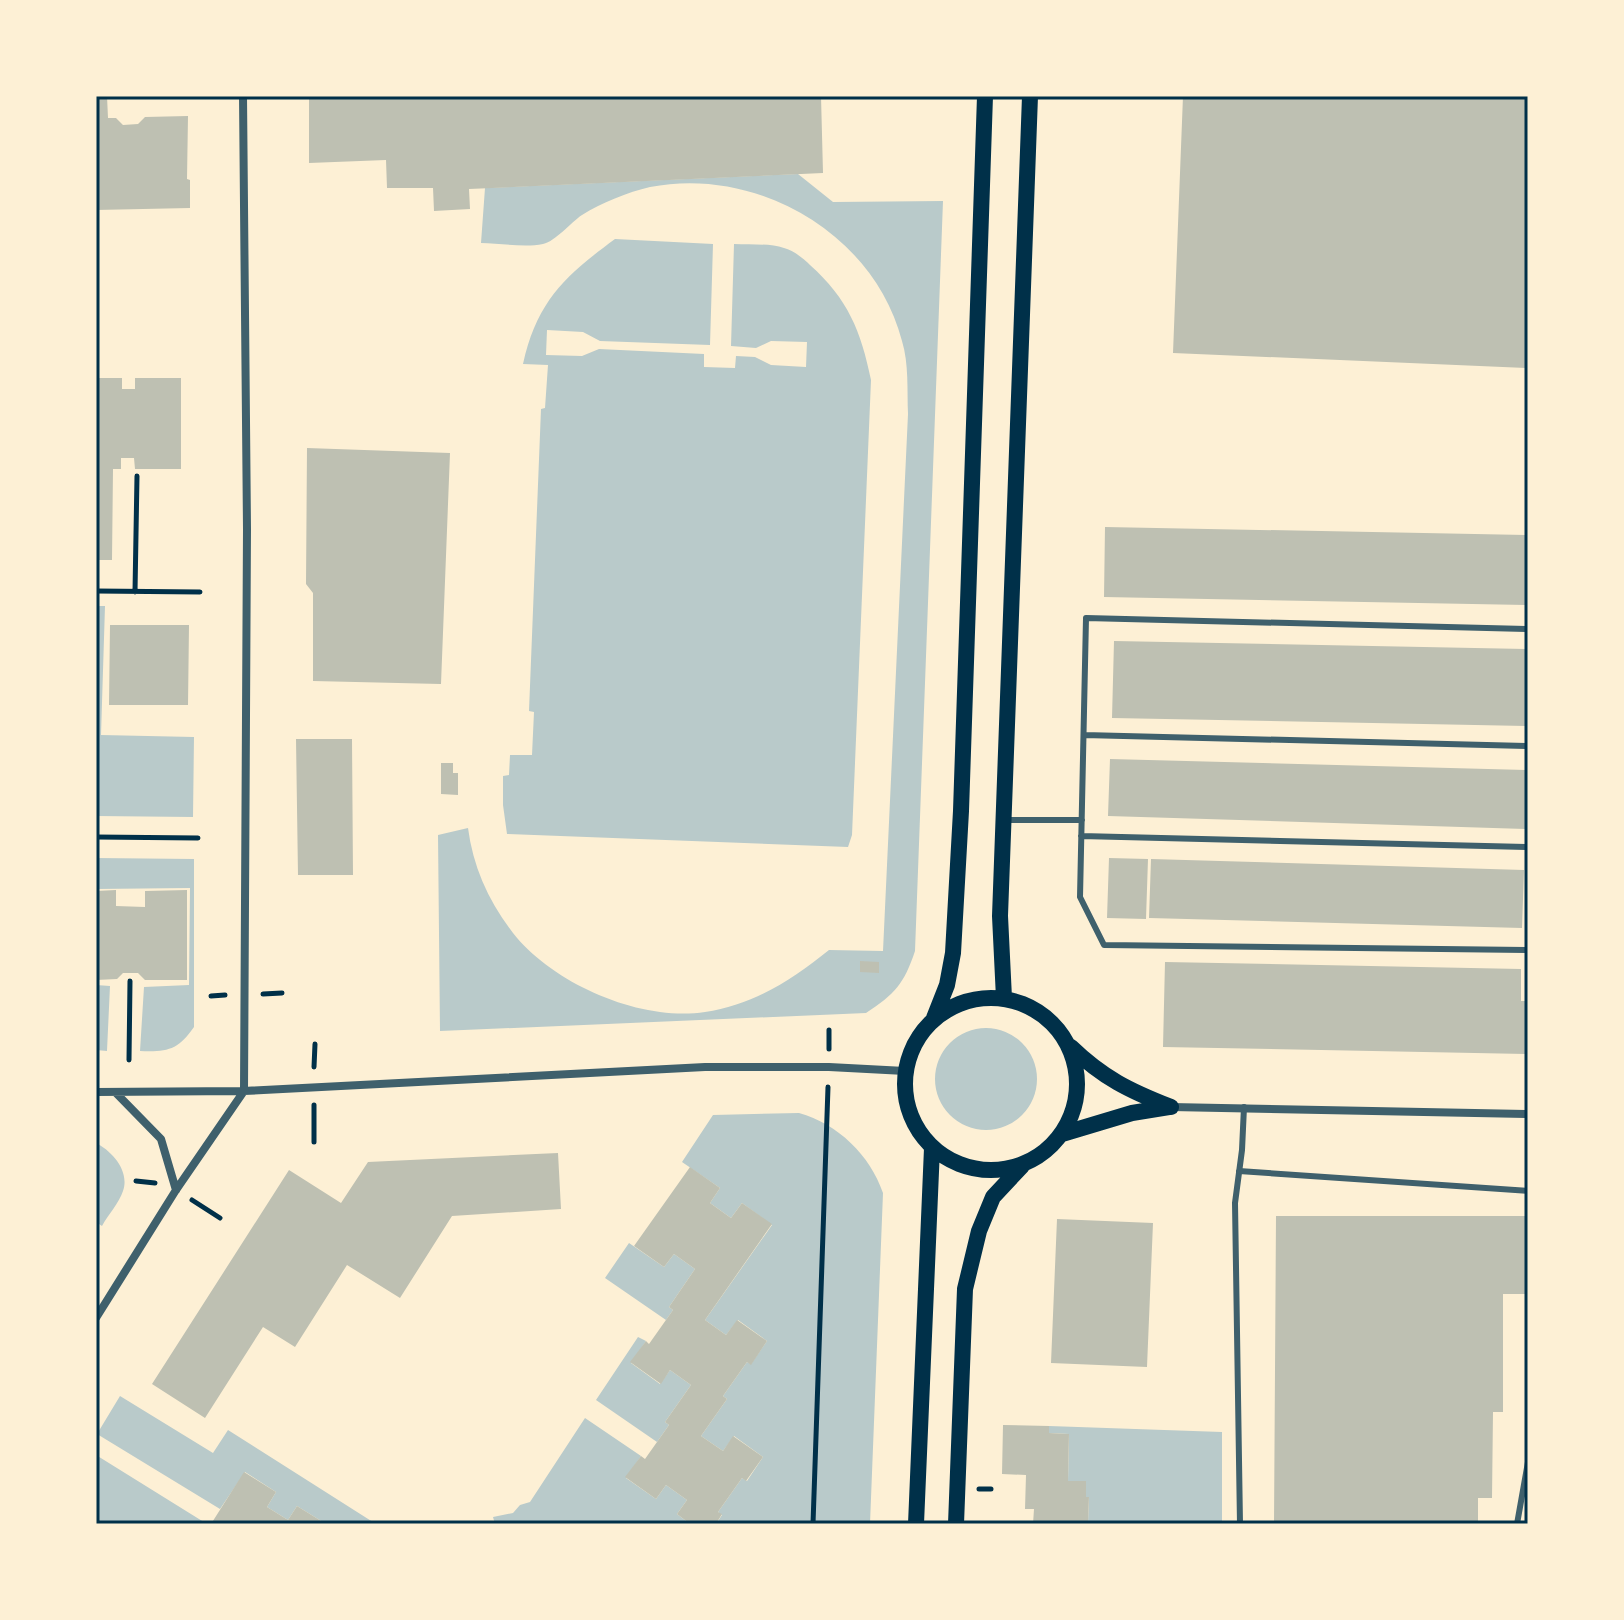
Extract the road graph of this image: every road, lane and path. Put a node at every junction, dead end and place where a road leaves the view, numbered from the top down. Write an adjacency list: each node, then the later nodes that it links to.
1 (243, 96): 24 (street)
2 (985, 96): 20 (main road)
3 (1030, 96): 11 (main road)
4 (137, 476): 6 (path)
5 (96, 591): 6 (path)
6 (135, 592): 7 (path)
7 (200, 592)
8 (1528, 629): 9 (lane)
9 (1084, 735): 10 (lane); 12 (lane)
10 (1528, 746)
11 (1005, 820): 12 (lane); 19 (main road)
12 (1082, 820): 13 (lane)
13 (1081, 836): 16 (lane); 17 (lane)
14 (96, 837): 15 (path)
15 (198, 838)
16 (1528, 847)
17 (1528, 950)
18 (130, 981): 22 (path)
19 (1004, 998): 20 (main road); 21 (main road)
20 (934, 1018): 23 (main road)
21 (1067, 1042): 28 (main road); 31 (main road)
22 (129, 1060)
23 (905, 1071): 24 (street); 32 (main road)
24 (244, 1091): 26 (street); 35 (street)
25 (96, 1092): 26 (street)
26 (115, 1092): 35 (street)
27 (827, 1102): 39 (path)
28 (1171, 1107): 29 (street); 31 (main road)
29 (1244, 1107): 30 (street); 34 (lane)
30 (1528, 1114)
31 (1062, 1134): 33 (main road)
32 (932, 1148): 33 (main road); 40 (main road)
33 (1023, 1165): 41 (main road)
34 (1239, 1171): 36 (lane); 42 (lane)
35 (176, 1190): 37 (street)
36 (1528, 1191)
37 (96, 1318)
38 (1528, 1462): 43 (lane)
39 (813, 1524)
40 (916, 1524)
41 (956, 1524)
42 (1240, 1524)
43 (1517, 1524)

